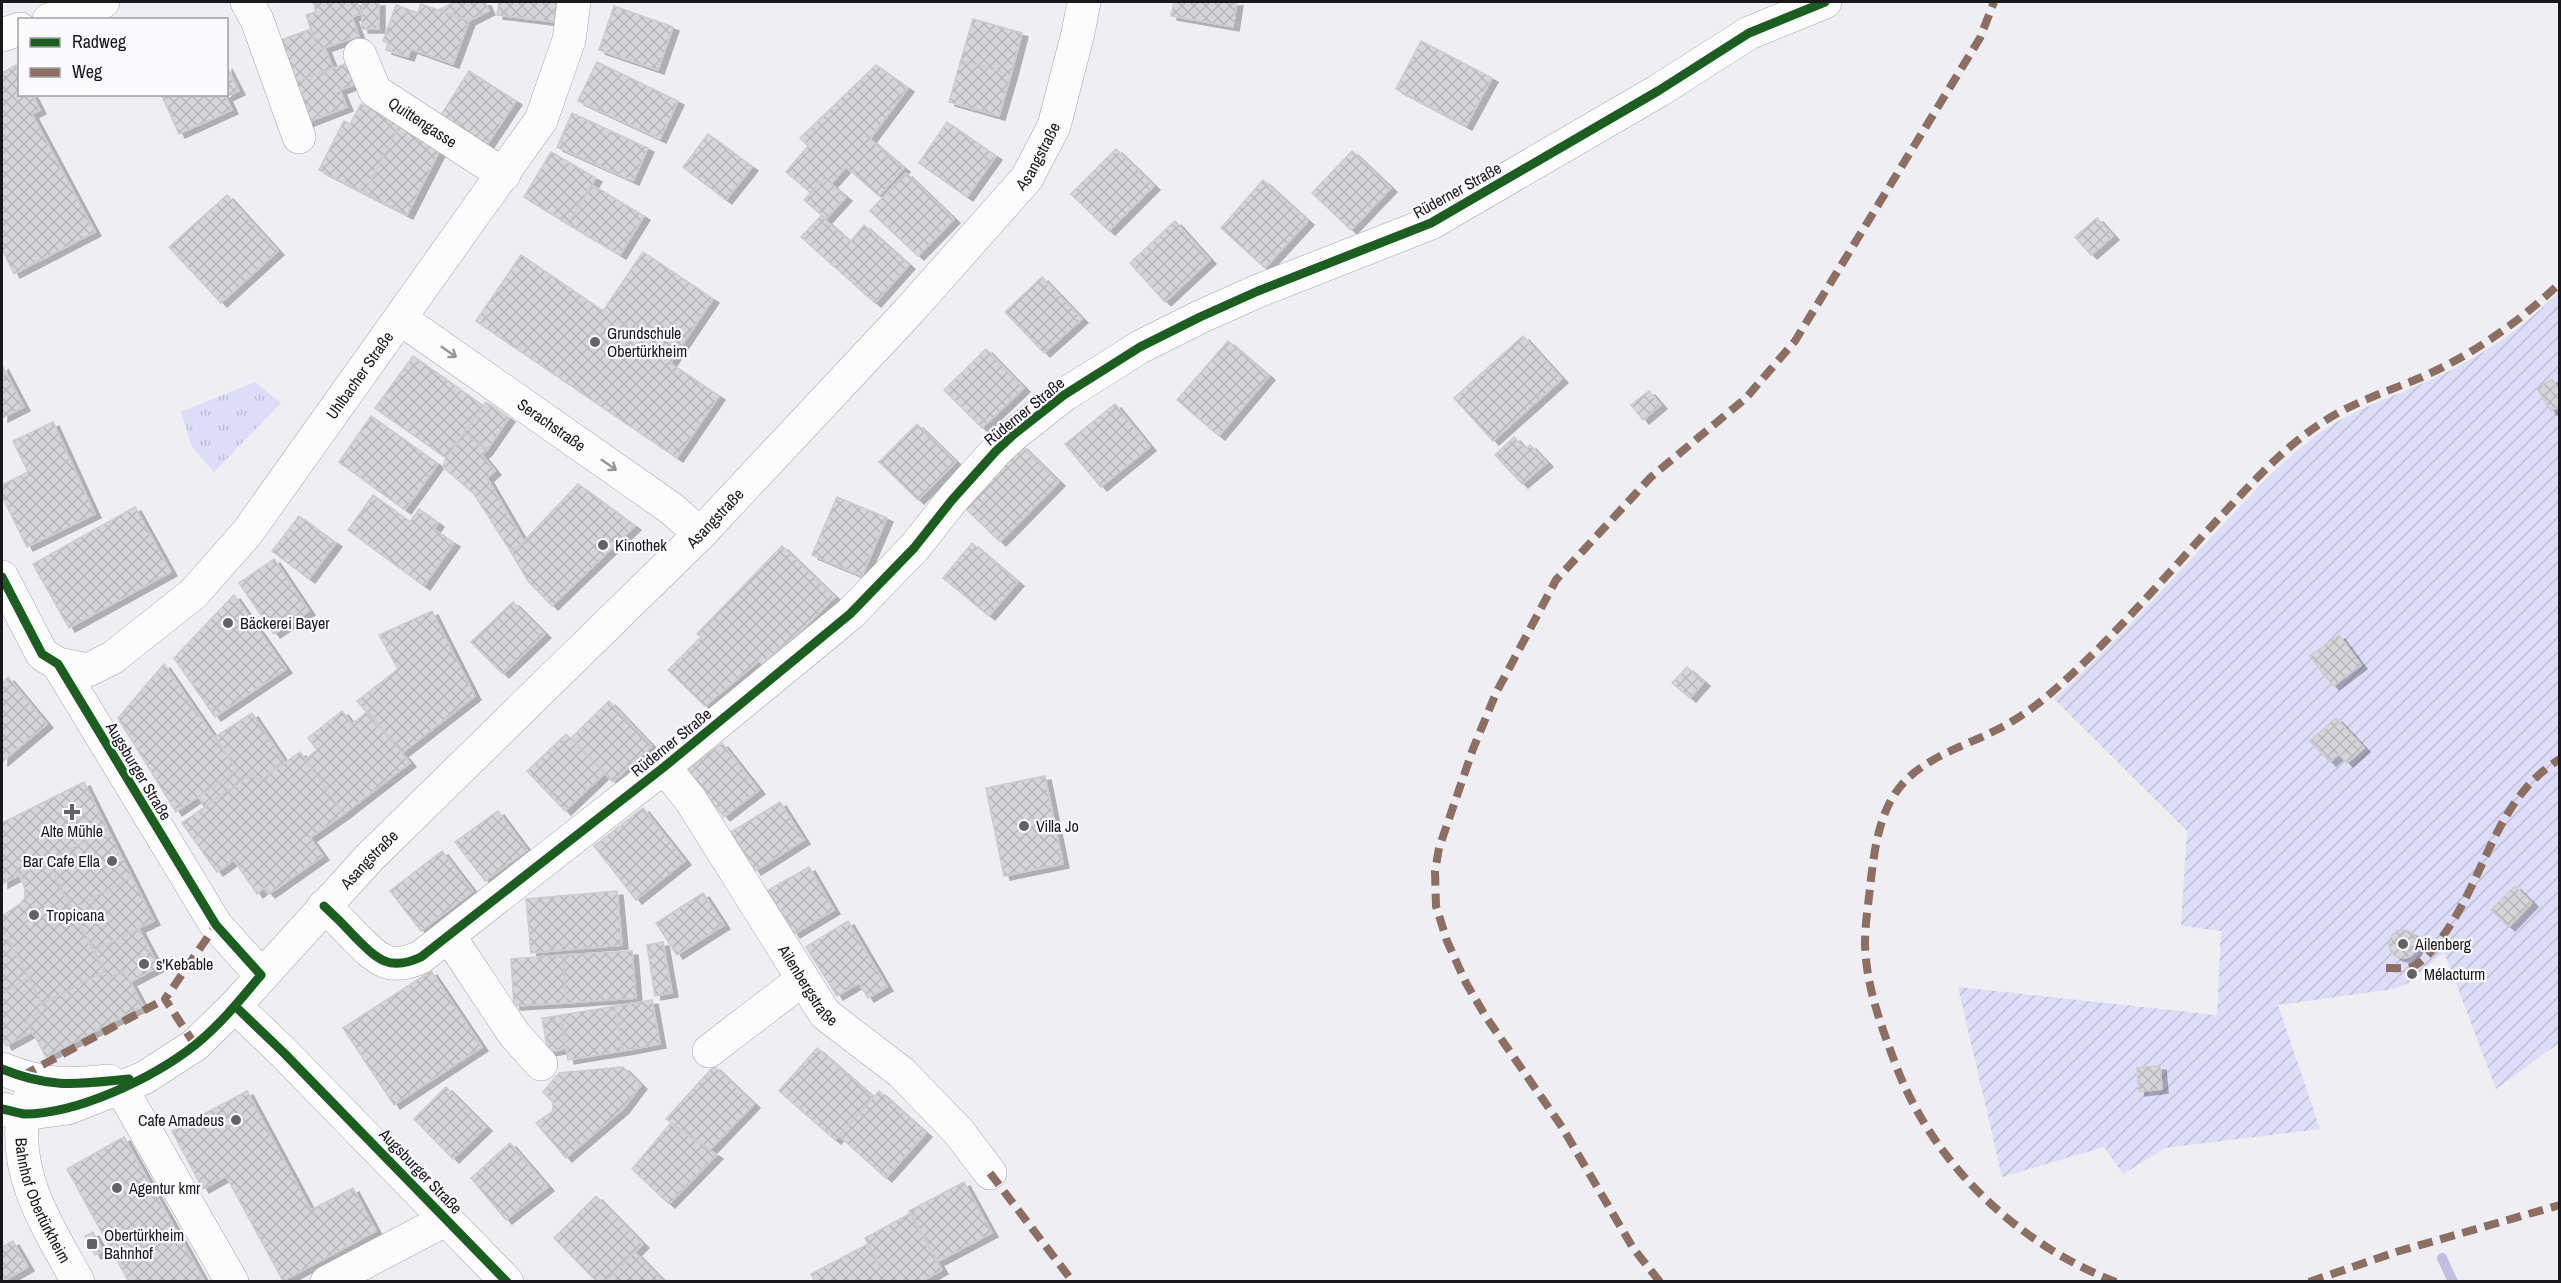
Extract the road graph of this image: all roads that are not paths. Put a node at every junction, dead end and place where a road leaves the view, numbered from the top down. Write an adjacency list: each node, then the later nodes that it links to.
1 (102, 2): 6 (street)
2 (247, 2): 10 (street)
3 (574, 2): 11 (street, Uhlbacher Straße)
4 (1084, 2): 13 (street, Asangstraße)
5 (1826, 2): 16 (street, Rüderner Straße)
6 (55, 18)
7 (18, 30): 8 (street)
8 (2, 35)
9 (360, 55): 11 (street, Quittengasse)
10 (298, 137)
11 (504, 175): 12 (street, Uhlbacher Straße)
12 (401, 319): 13 (street, Serachstraße, one-way to 13); 15 (street, Uhlbacher Straße)
13 (700, 534): 17 (street, Asangstraße)
14 (2, 577): 15 (street, Augsburger Straße)
15 (58, 664): 19 (street, Augsburger Straße)
16 (664, 767): 18 (street, Rüderner Straße); 20 (street, Ailenbergstraße)
17 (324, 906): 18 (street, Rüderner Straße); 19 (street, Asangstraße)
18 (449, 936): 23 (street)
19 (261, 975): 21 (street, Asangstraße)
20 (803, 979): 22 (street); 28 (street, Ailenbergstraße)
21 (235, 1006): 26 (street, Asangstraße); 29 (street, Augsburger Straße)
22 (709, 1051)
23 (541, 1064)
24 (2, 1069): 25 (street)
25 (39, 1082): 26 (street); 27 (street, Bahnhof Obertürkheim)
26 (133, 1083): 27 (street); 31 (street)
27 (12, 1111): 30 (street, Bahnhof Obertürkheim)
28 (990, 1173)
29 (447, 1219): 32 (street); 33 (street, Augsburger Straße)
30 (78, 1281)
31 (232, 1281)
32 (327, 1281)
33 (507, 1281)

